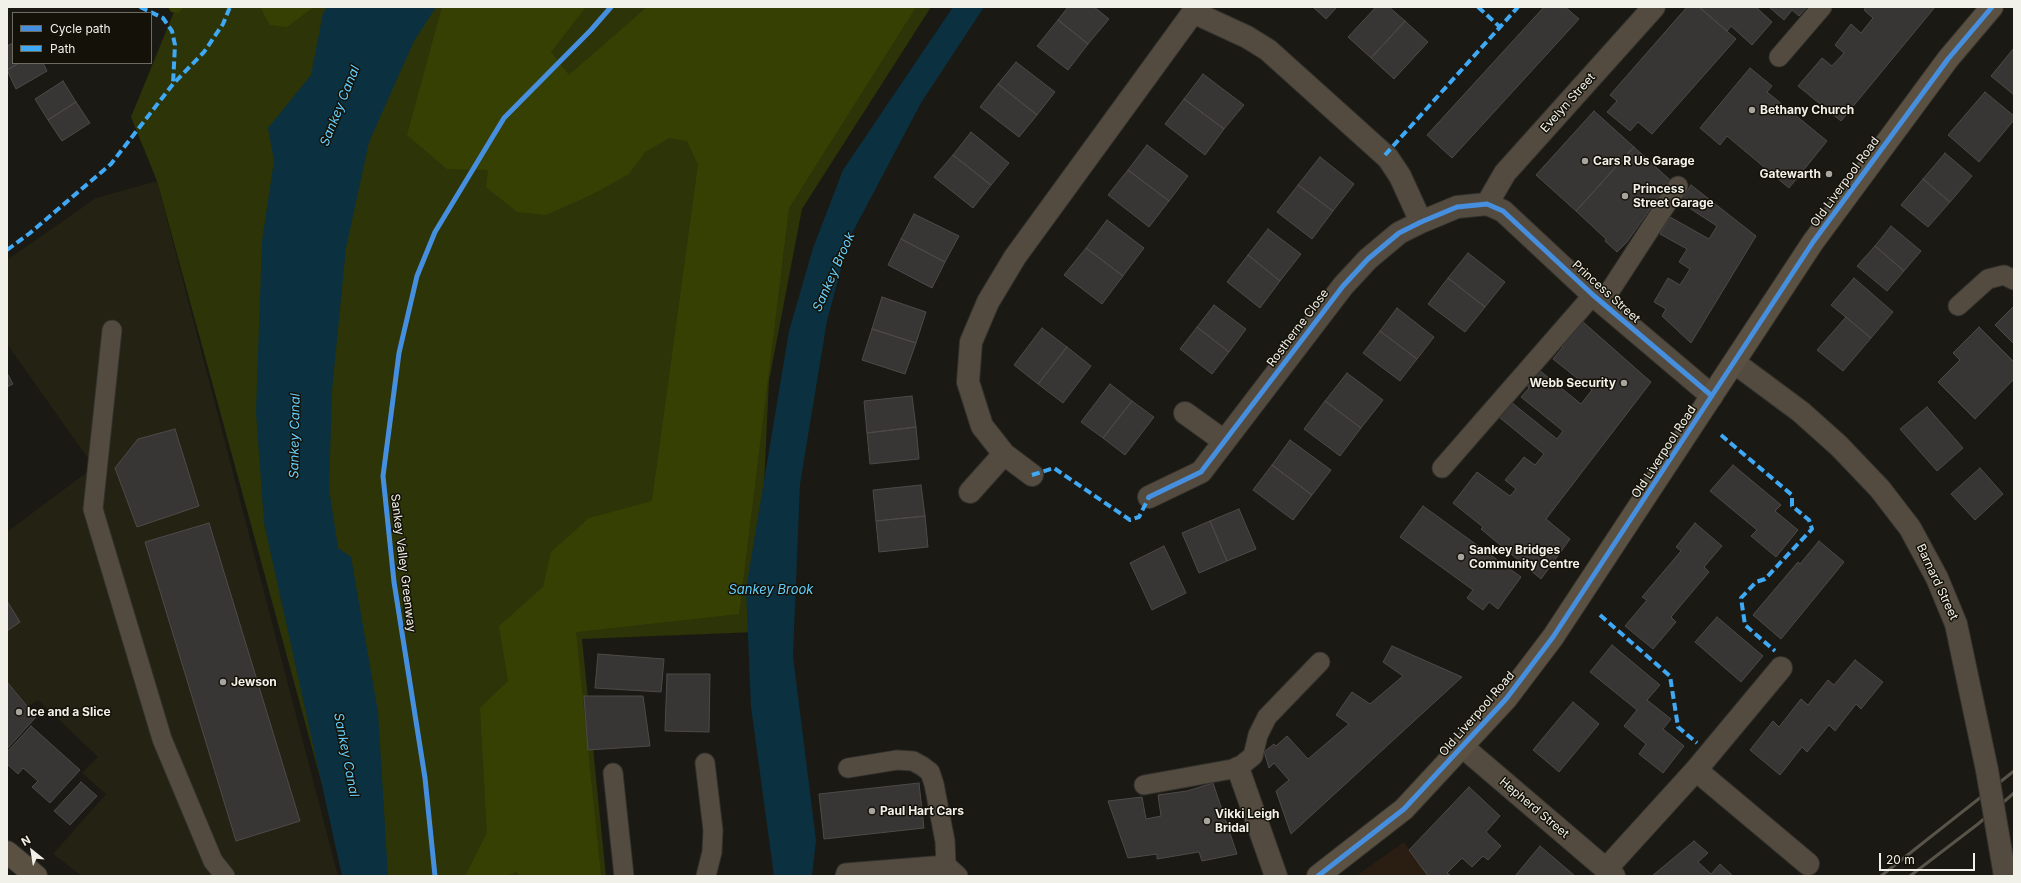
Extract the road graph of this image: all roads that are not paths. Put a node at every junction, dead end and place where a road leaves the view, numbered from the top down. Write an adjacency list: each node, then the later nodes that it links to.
1 (1822, 7): 5 (lane)
2 (1992, 7): 13 (street, Old Liverpool Road)
3 (1195, 10): 8 (street); 17 (street)
4 (1644, 11): 7 (street, Evelyn Street)
5 (1779, 57)
6 (1678, 186): 10 (lane)
7 (1487, 204): 8 (street, Rostherne Close); 10 (street, Princess Street)
8 (1421, 222): 16 (street, Rostherne Close)
9 (2014, 280): 11 (lane)
10 (1598, 299): 14 (street, Princess Street); 18 (lane)
11 (1958, 306)
12 (112, 330): 36 (lane)
13 (1735, 363): 14 (street, Old Liverpool Road); 42 (street, Barnard Street, bridge)
14 (1712, 396): 24 (street, Old Liverpool Road)
15 (1185, 413): 16 (street)
16 (1224, 441): 21 (street, Rostherne Close)
17 (1004, 454): 19 (street); 20 (street)
18 (1442, 468)
19 (1032, 475)
20 (970, 492)
21 (1149, 496)
22 (1320, 662): 27 (lane)
23 (1781, 668): 28 (street, Hepherd Street)
24 (1463, 747): 34 (street, Hepherd Street); 41 (street, Old Liverpool Road)
25 (705, 763): 38 (lane)
26 (848, 768): 33 (lane)
27 (1238, 768): 30 (lane); 40 (street)
28 (1696, 770): 32 (street); 34 (street, Hepherd Street)
29 (614, 773): 37 (lane)
30 (1144, 785)
31 (7, 852): 35 (street)
32 (1808, 864)
33 (952, 870): 39 (lane)
34 (1610, 872)
35 (28, 874)
36 (224, 876)
37 (624, 876)
38 (706, 876)
39 (845, 876)
40 (1276, 876)
41 (1318, 876)
42 (2005, 876)

